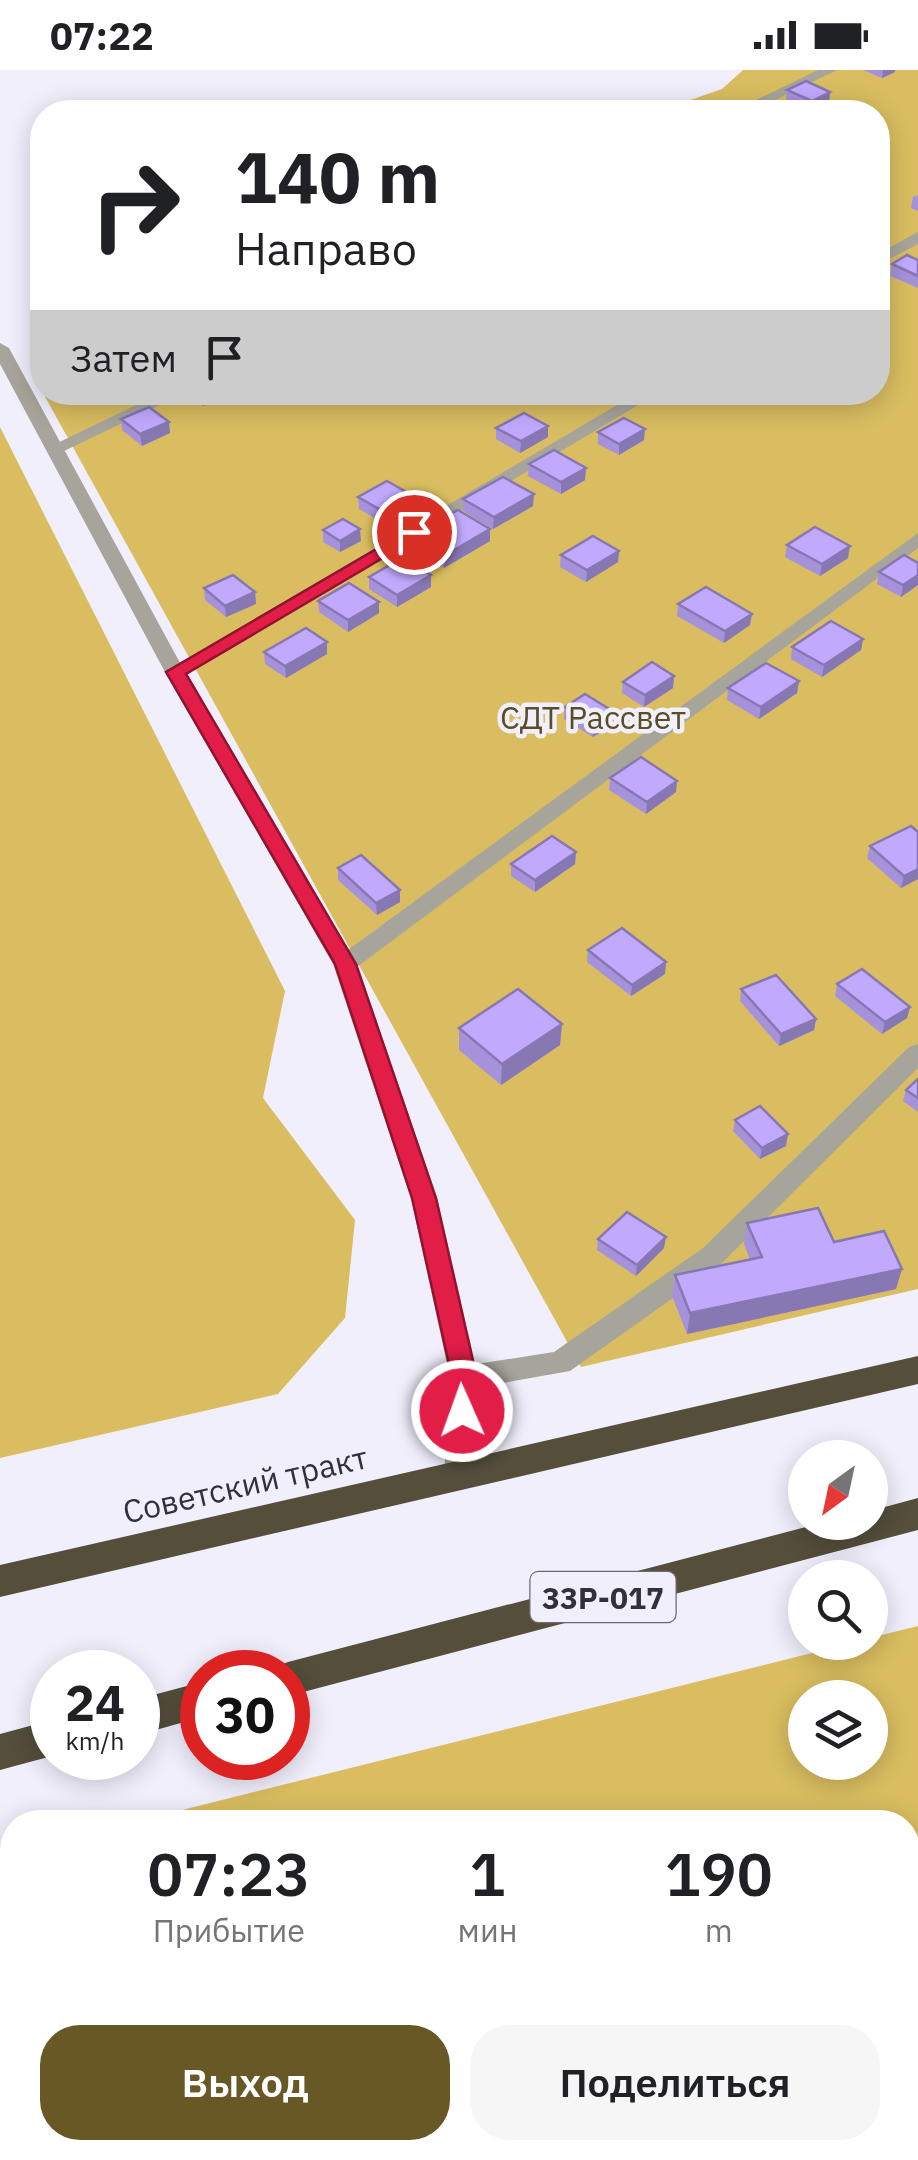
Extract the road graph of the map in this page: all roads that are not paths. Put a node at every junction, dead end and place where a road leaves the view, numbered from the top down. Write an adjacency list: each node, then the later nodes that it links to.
1 (830, 70): 2 (street)
2 (764, 100)
3 (918, 236): 4 (street)
4 (890, 253)
5 (0, 348): 6 (street)
6 (30, 402)
7 (32, 405): 10 (street)
8 (150, 405): 10 (street)
9 (630, 405): 12 (street)
10 (56, 448): 12 (street)
11 (918, 539): 13 (street)
12 (175, 672): 13 (street)
13 (346, 964): 16 (street)
14 (918, 1053): 16 (street)
15 (918, 1370): 17 (highway, Советский тракт)
16 (464, 1378): 17 (street)
17 (458, 1476): 19 (highway, Советский тракт)
18 (918, 1514): 20 (highway, 33Р-017)
19 (0, 1581)
20 (310, 1672)
21 (30, 1744): 22 (highway)
22 (0, 1752)

